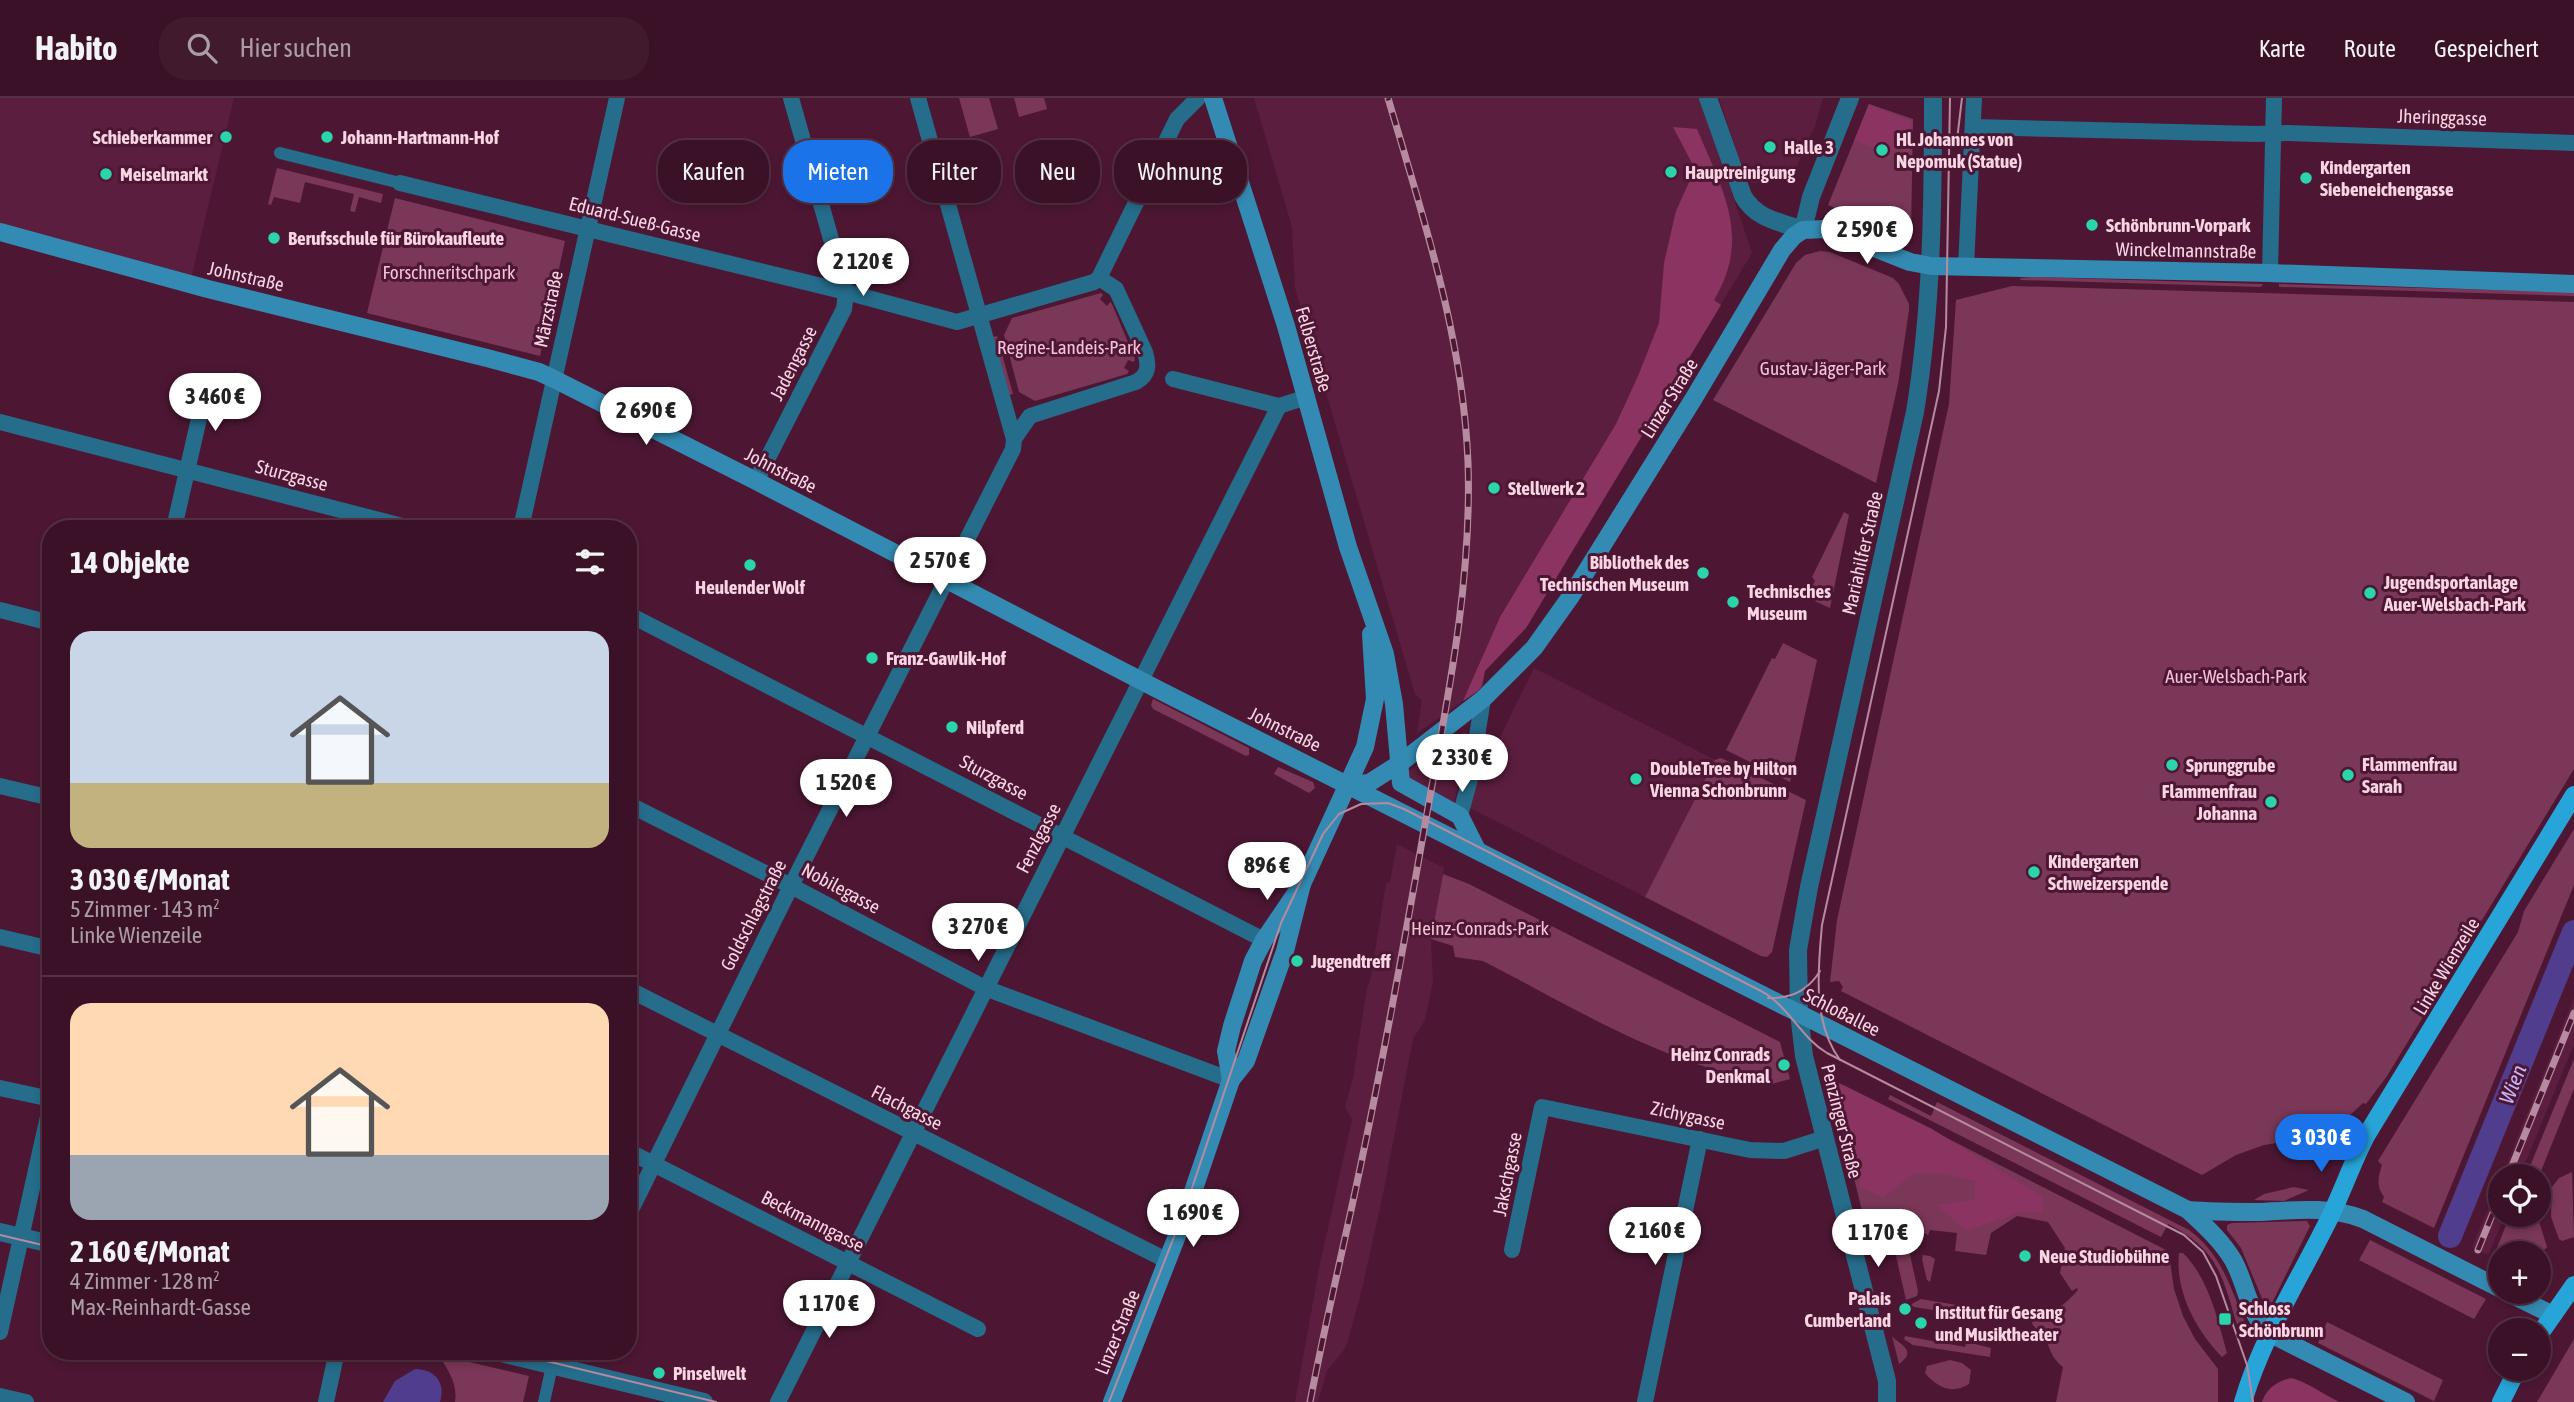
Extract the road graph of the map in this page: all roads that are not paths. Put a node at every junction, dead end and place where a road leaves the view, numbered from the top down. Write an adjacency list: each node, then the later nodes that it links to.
1 (617, 98): 16 (street, Märzstraße)
2 (791, 98): 24 (street)
3 (918, 98): 25 (street)
4 (1198, 98): 22 (street)
5 (1213, 98): 29 (main road, Felberstraße)
6 (1708, 98): 17 (street)
7 (1850, 98): 17 (street, Linzer Straße)
8 (1933, 98): 19 (street, Mariahilfer Straße)
9 (1974, 98): 11 (street)
10 (2274, 98): 12 (street)
11 (1973, 127): 12 (street, Jheringgasse); 20 (street)
12 (2273, 134): 13 (street, Jheringgasse); 21 (street)
13 (2574, 143)
14 (280, 153): 15 (street, Eduard-Sueß-Gasse)
15 (400, 183): 16 (street, Eduard-Sueß-Gasse)
16 (587, 229): 24 (street, Eduard-Sueß-Gasse); 26 (street, Märzstraße)
17 (1803, 230): 19 (main road, Winckelmannstraße); 44 (main road, Linzer Straße)
18 (0, 232): 26 (main road, Johnstraße)
19 (1931, 266): 20 (main road, Winckelmannstraße); 62 (street, Mariahilfer Straße)
20 (1966, 267): 21 (main road, Winckelmannstraße)
21 (2270, 273): 23 (main road, Winckelmannstraße)
22 (1099, 278): 25 (street, Eduard-Sueß-Gasse); 32 (street, Goldschlagstraße)
23 (2574, 284)
24 (845, 292): 25 (street, Eduard-Sueß-Gasse); 34 (street, Jadengasse)
25 (979, 316): 32 (street)
26 (554, 379): 34 (main road, Johnstraße); 37 (street, Märzstraße)
27 (1173, 379): 30 (street)
28 (206, 388): 33 (street)
29 (1307, 397): 30 (street); 40 (main road, Felberstraße)
30 (1279, 406): 43 (street, Fenzlgasse)
31 (0, 422): 33 (street, Sturzgasse)
32 (1014, 439): 38 (street, Goldschlagstraße)
33 (187, 469): 35 (street); 36 (street, Sturzgasse)
34 (756, 481): 38 (main road, Johnstraße)
35 (176, 520)
36 (380, 520)
37 (523, 520)
38 (948, 580): 43 (main road, Johnstraße); 45 (street, Goldschlagstraße)
39 (0, 610): 42 (street)
40 (1369, 613): 46 (main road, Felberstraße); 47 (main road, Felberstraße)
41 (637, 619): 45 (street, Sturzgasse)
42 (42, 621)
43 (1141, 680): 47 (main road, Johnstraße); 53 (street, Fenzlgasse)
44 (1483, 699): 46 (main road, Linzer Straße); 52 (street)
45 (868, 736): 53 (street, Sturzgasse); 56 (street, Goldschlagstraße)
46 (1399, 764): 47 (main road, Linzer Straße); 52 (main road)
47 (1349, 785): 54 (main road, Schloßallee); 55 (main road, Linzer Straße)
48 (0, 786): 50 (street)
49 (2574, 795): 73 (main road, Linke Wienzeile)
50 (42, 796)
51 (637, 809): 56 (street, Nobilegasse)
52 (1460, 816): 54 (main road)
53 (1062, 837): 58 (street, Sturzgasse); 60 (street, Fenzlgasse)
54 (1477, 850): 62 (main road, Schloßallee)
55 (1302, 884): 58 (main road, Linzer Straße); 64 (main road, Linzer Straße)
56 (791, 886): 60 (street, Nobilegasse); 63 (street, Goldschlagstraße)
57 (0, 937): 59 (street)
58 (1264, 940): 64 (main road, Linzer Straße)
59 (42, 947)
60 (985, 988): 64 (street, Nobilegasse); 68 (street, Fenzlgasse)
61 (637, 994): 63 (street, Flachgasse)
62 (1798, 1013): 69 (street, Penzinger Straße); 77 (main road, Schloßallee)
63 (718, 1034): 68 (street, Flachgasse); 74 (street, Goldschlagstraße)
64 (1231, 1080): 83 (main road, Linzer Straße)
65 (0, 1088): 66 (street)
66 (42, 1099)
67 (1542, 1107): 70 (street, Zichygasse); 82 (street, Jakschgasse)
68 (912, 1133): 83 (street, Flachgasse); 84 (street, Fenzlgasse)
69 (1825, 1138): 70 (street, Zichygasse); 105 (street, Penzinger Straße)
70 (1700, 1139): 104 (street)
71 (42, 1142): 80 (street)
72 (637, 1156): 74 (street, Beckmanngasse)
73 (2354, 1159): 76 (main road, Linke Wienzeile); 78 (main road, Linke Wienzeile)
74 (654, 1164): 75 (street, Goldschlagstraße); 84 (street, Beckmanngasse)
75 (637, 1198)
76 (2303, 1209): 77 (main road, Schloßallee); 78 (main road, Schloßallee)
77 (2188, 1210): 92 (main road, Schloßallee)
78 (2334, 1210): 85 (main road, Schloßallee); 92 (main road, Linke Wienzeile)
79 (0, 1232): 80 (street)
80 (21, 1237): 81 (street); 91 (street)
81 (42, 1242)
82 (1512, 1250)
83 (1168, 1261): 103 (main road, Linzer Straße)
84 (847, 1262): 90 (street, Beckmanngasse); 102 (street, Fenzlgasse)
85 (2488, 1282)
86 (2574, 1285): 88 (main road)
87 (2531, 1304): 88 (main road)
88 (2553, 1315): 89 (main road)
89 (2551, 1318)
90 (978, 1329)
91 (0, 1332)
92 (2271, 1334): 106 (main road, Linke Wienzeile); 107 (main road)
93 (335, 1360): 99 (street)
94 (555, 1360): 100 (street)
95 (563, 1360): 101 (street)
96 (2512, 1381): 108 (main road)
97 (0, 1396): 98 (street)
98 (26, 1402)
99 (326, 1402)
100 (544, 1402)
101 (704, 1402)
102 (778, 1402)
103 (1112, 1402)
104 (1645, 1402)
105 (1887, 1402)
106 (2243, 1402)
107 (2406, 1402)
108 (2501, 1402)

